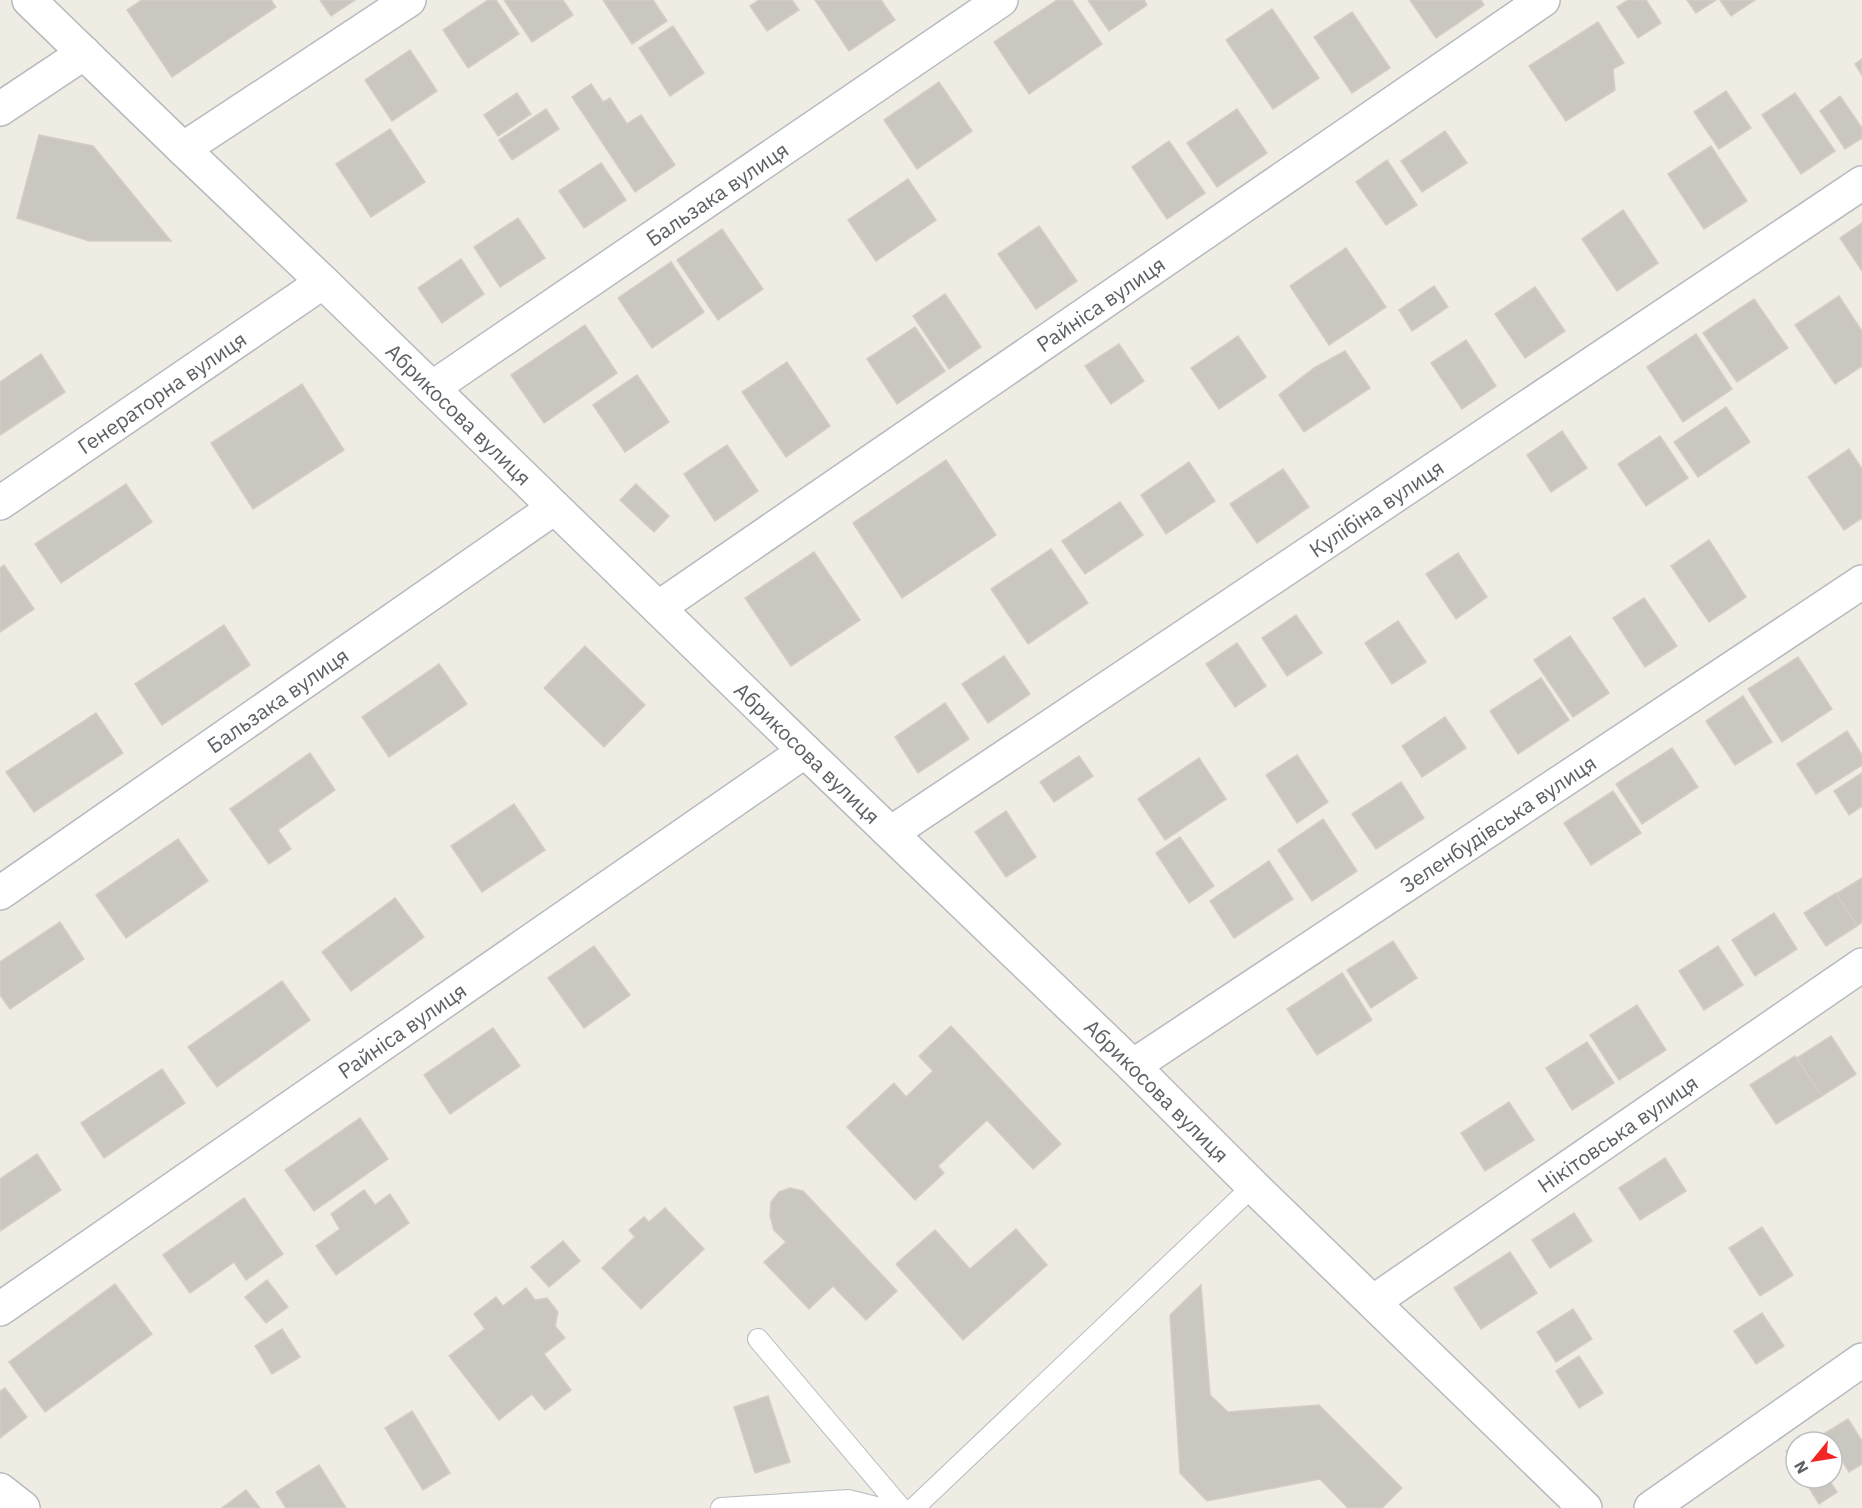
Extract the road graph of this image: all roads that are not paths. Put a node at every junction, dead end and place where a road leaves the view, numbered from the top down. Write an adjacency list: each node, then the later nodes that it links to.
1 (29, 0): 5 (street, Абрикосова вулиця)
2 (409, 0): 7 (street)
3 (1001, 0): 10 (street, Бальзака вулиця)
4 (1542, 0): 14 (street, Райніса вулиця)
5 (84, 53): 6 (street); 7 (street, Абрикосова вулиця)
6 (0, 109)
7 (183, 149): 9 (street, Абрикосова вулиця)
8 (1862, 183): 16 (street, Кулібіна вулиця)
9 (323, 282): 10 (street, Абрикосова вулиця); 11 (street, Генераторна вулиця)
10 (432, 388): 12 (street, Абрикосова вулиця)
11 (0, 503)
12 (554, 508): 14 (street, Абрикосова вулиця); 17 (street, Бальзака вулиця)
13 (1862, 582): 19 (street, Зеленбудівська вулиця)
14 (658, 608): 15 (street, Абрикосова вулиця)
15 (805, 751): 16 (street, Абрикосова вулиця); 22 (street, Райніса вулиця)
16 (891, 833): 19 (street, Абрикосова вулиця)
17 (0, 893)
18 (1862, 965): 21 (street, Нікітовська вулиця)
19 (1133, 1066): 20 (street, Абрикосова вулиця)
20 (1253, 1186): 21 (street, Абрикосова вулиця); 30 (lane)
21 (1373, 1302): 31 (street, Абрикосова вулиця)
22 (0, 1309)
23 (758, 1340): 29 (lane)
24 (1862, 1360): 32 (street)
25 (0, 1490): 26 (street)
26 (23, 1508)
27 (722, 1508): 28 (lane)
28 (880, 1508)
29 (901, 1508)
30 (914, 1508)
31 (1585, 1508)
32 (1651, 1508)

